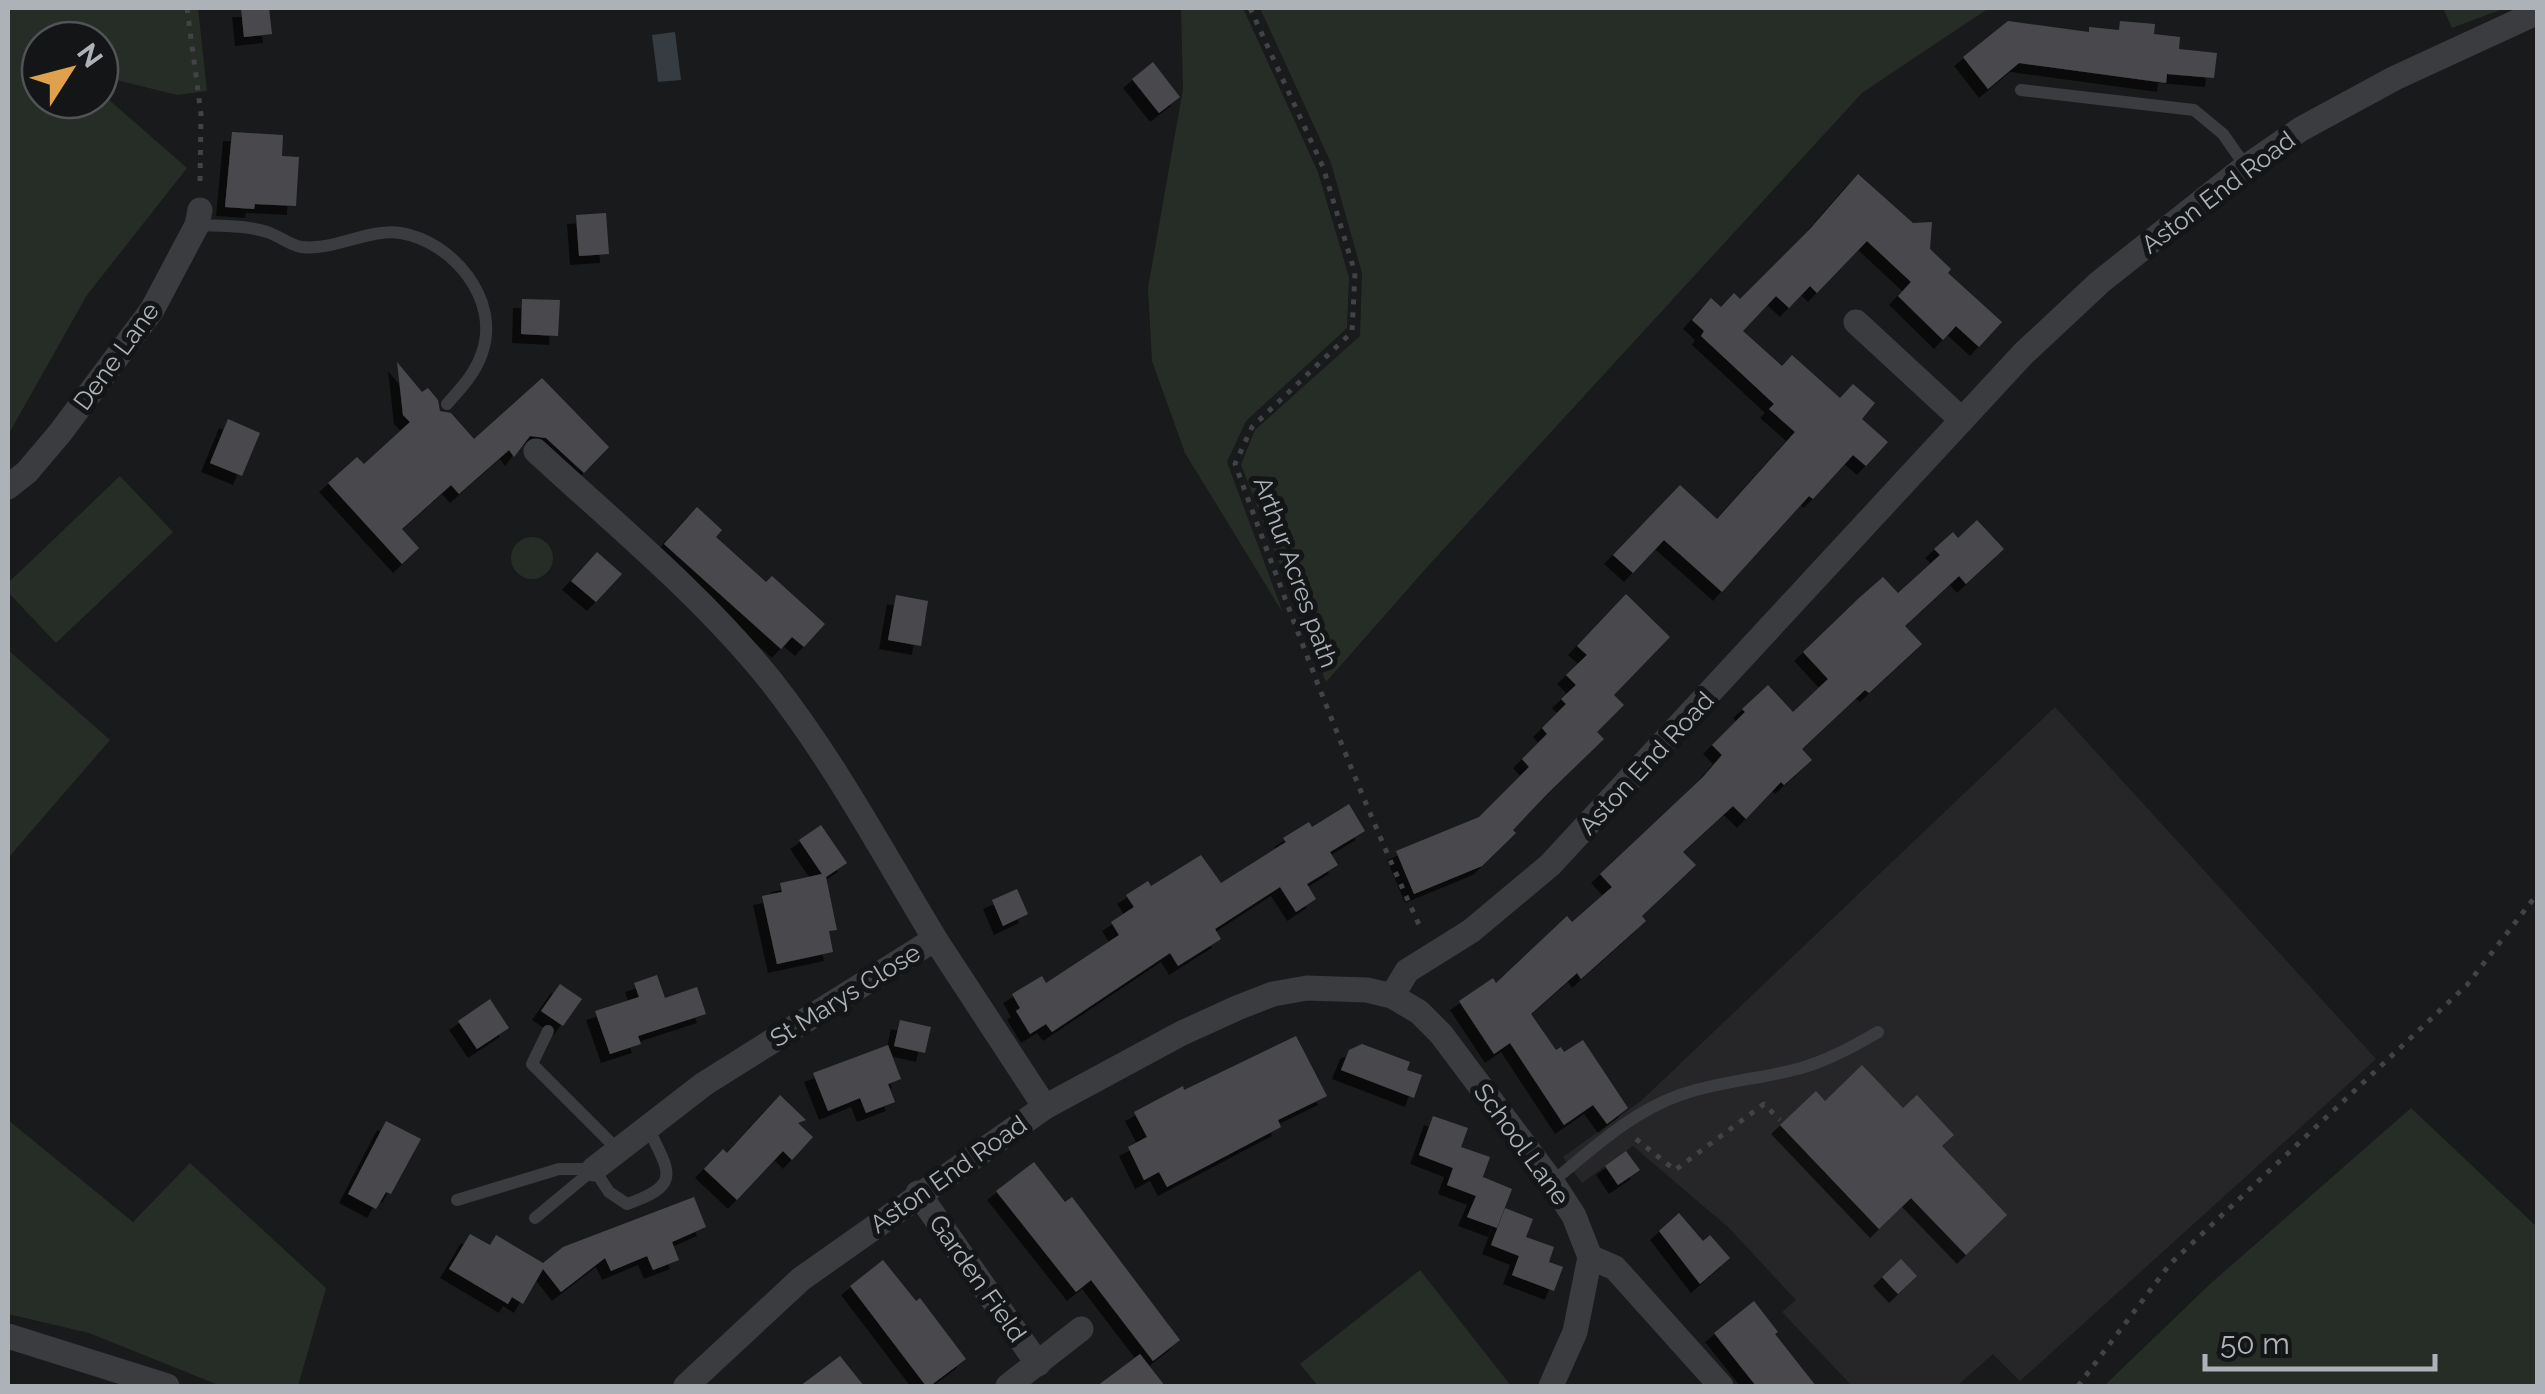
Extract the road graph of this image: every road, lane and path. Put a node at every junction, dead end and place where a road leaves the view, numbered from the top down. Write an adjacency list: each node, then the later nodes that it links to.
1 (187, 8): 6 (path)
2 (1250, 8): 14 (path, Arthur Acres path)
3 (2538, 12): 5 (street, Aston End Road)
4 (2021, 90): 5 (lane)
5 (2246, 167): 9 (street, Aston End Road)
6 (199, 217): 8 (lane); 11 (street, Dene Lane)
7 (1856, 322): 9 (street)
8 (447, 404)
9 (1962, 420): 14 (street, Aston End Road)
10 (536, 451): 13 (street)
11 (8, 487)
12 (2538, 894): 37 (path)
13 (935, 939): 18 (street, St Marys Close); 20 (street, St Marys Close)
14 (1433, 954): 15 (street, Aston End Road)
15 (1392, 996): 18 (street, Aston End Road); 24 (street, School Lane)
16 (548, 1031): 22 (lane)
17 (1878, 1032): 24 (lane)
18 (1045, 1107): 25 (street, Aston End Road)
19 (1780, 1120): 21 (path)
20 (648, 1128): 22 (street, St Marys Close); 23 (lane)
21 (1634, 1138)
22 (618, 1150): 23 (street, St Marys Close)
23 (594, 1169): 26 (lane); 27 (lane)
24 (1552, 1182): 28 (street, School Lane)
25 (918, 1193): 31 (street, Garden Field); 33 (street, Aston End Road)
26 (457, 1200)
27 (535, 1218)
28 (1590, 1258): 35 (street); 36 (street)
29 (1082, 1330): 31 (street, Garden Field)
30 (8, 1336): 32 (street)
31 (1038, 1364): 34 (street, Garden Field)
32 (167, 1386)
33 (686, 1386)
34 (1008, 1386)
35 (1551, 1386)
36 (1721, 1386)
37 (2078, 1386)

